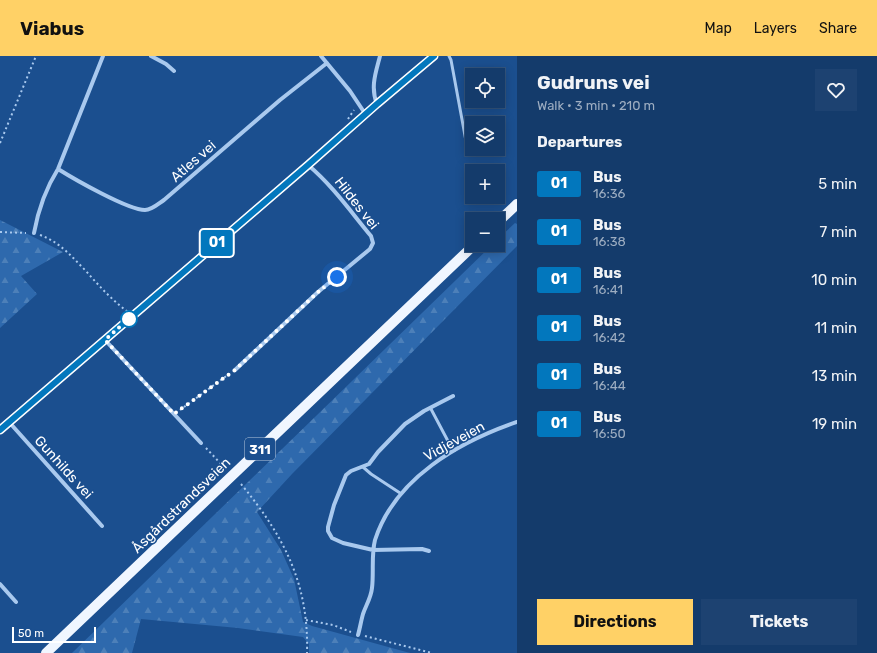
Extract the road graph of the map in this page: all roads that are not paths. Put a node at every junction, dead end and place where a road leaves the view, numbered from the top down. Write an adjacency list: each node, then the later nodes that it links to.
1 (103, 56): 13 (street)
2 (151, 56): 8 (street)
3 (321, 56): 7 (street)
4 (380, 56): 9 (street)
5 (434, 56): 9 (street)
6 (449, 56): 11 (lane)
7 (327, 63): 10 (street); 13 (street, Atles vei)
8 (174, 71)
9 (377, 104): 10 (street)
10 (366, 115): 12 (street)
11 (465, 136)
12 (308, 165): 18 (street); 19 (street, Hildes vei)
13 (58, 169): 16 (street)
14 (517, 204): 15 (main road)
15 (505, 215)
16 (34, 233)
17 (467, 252): 35 (main road, Åsgårdstrandsveien / 311)
18 (105, 340): 22 (street); 25 (street)
19 (235, 370)
20 (453, 396): 21 (street)
21 (431, 409): 26 (lane); 27 (street)
22 (9, 422): 24 (street); 29 (street, Gunhilds vei)
23 (517, 422): 26 (street, Vidjeveien)
24 (0, 430)
25 (201, 443)
26 (455, 450): 28 (street, Vidjeveien)
27 (363, 467): 28 (lane); 30 (street)
28 (400, 493): 30 (street, Vidjeveien)
29 (102, 526)
30 (373, 550): 31 (street); 34 (street, Vidjeveien)
31 (429, 551)
32 (0, 584): 33 (street)
33 (16, 602)
34 (358, 635)
35 (46, 653)

